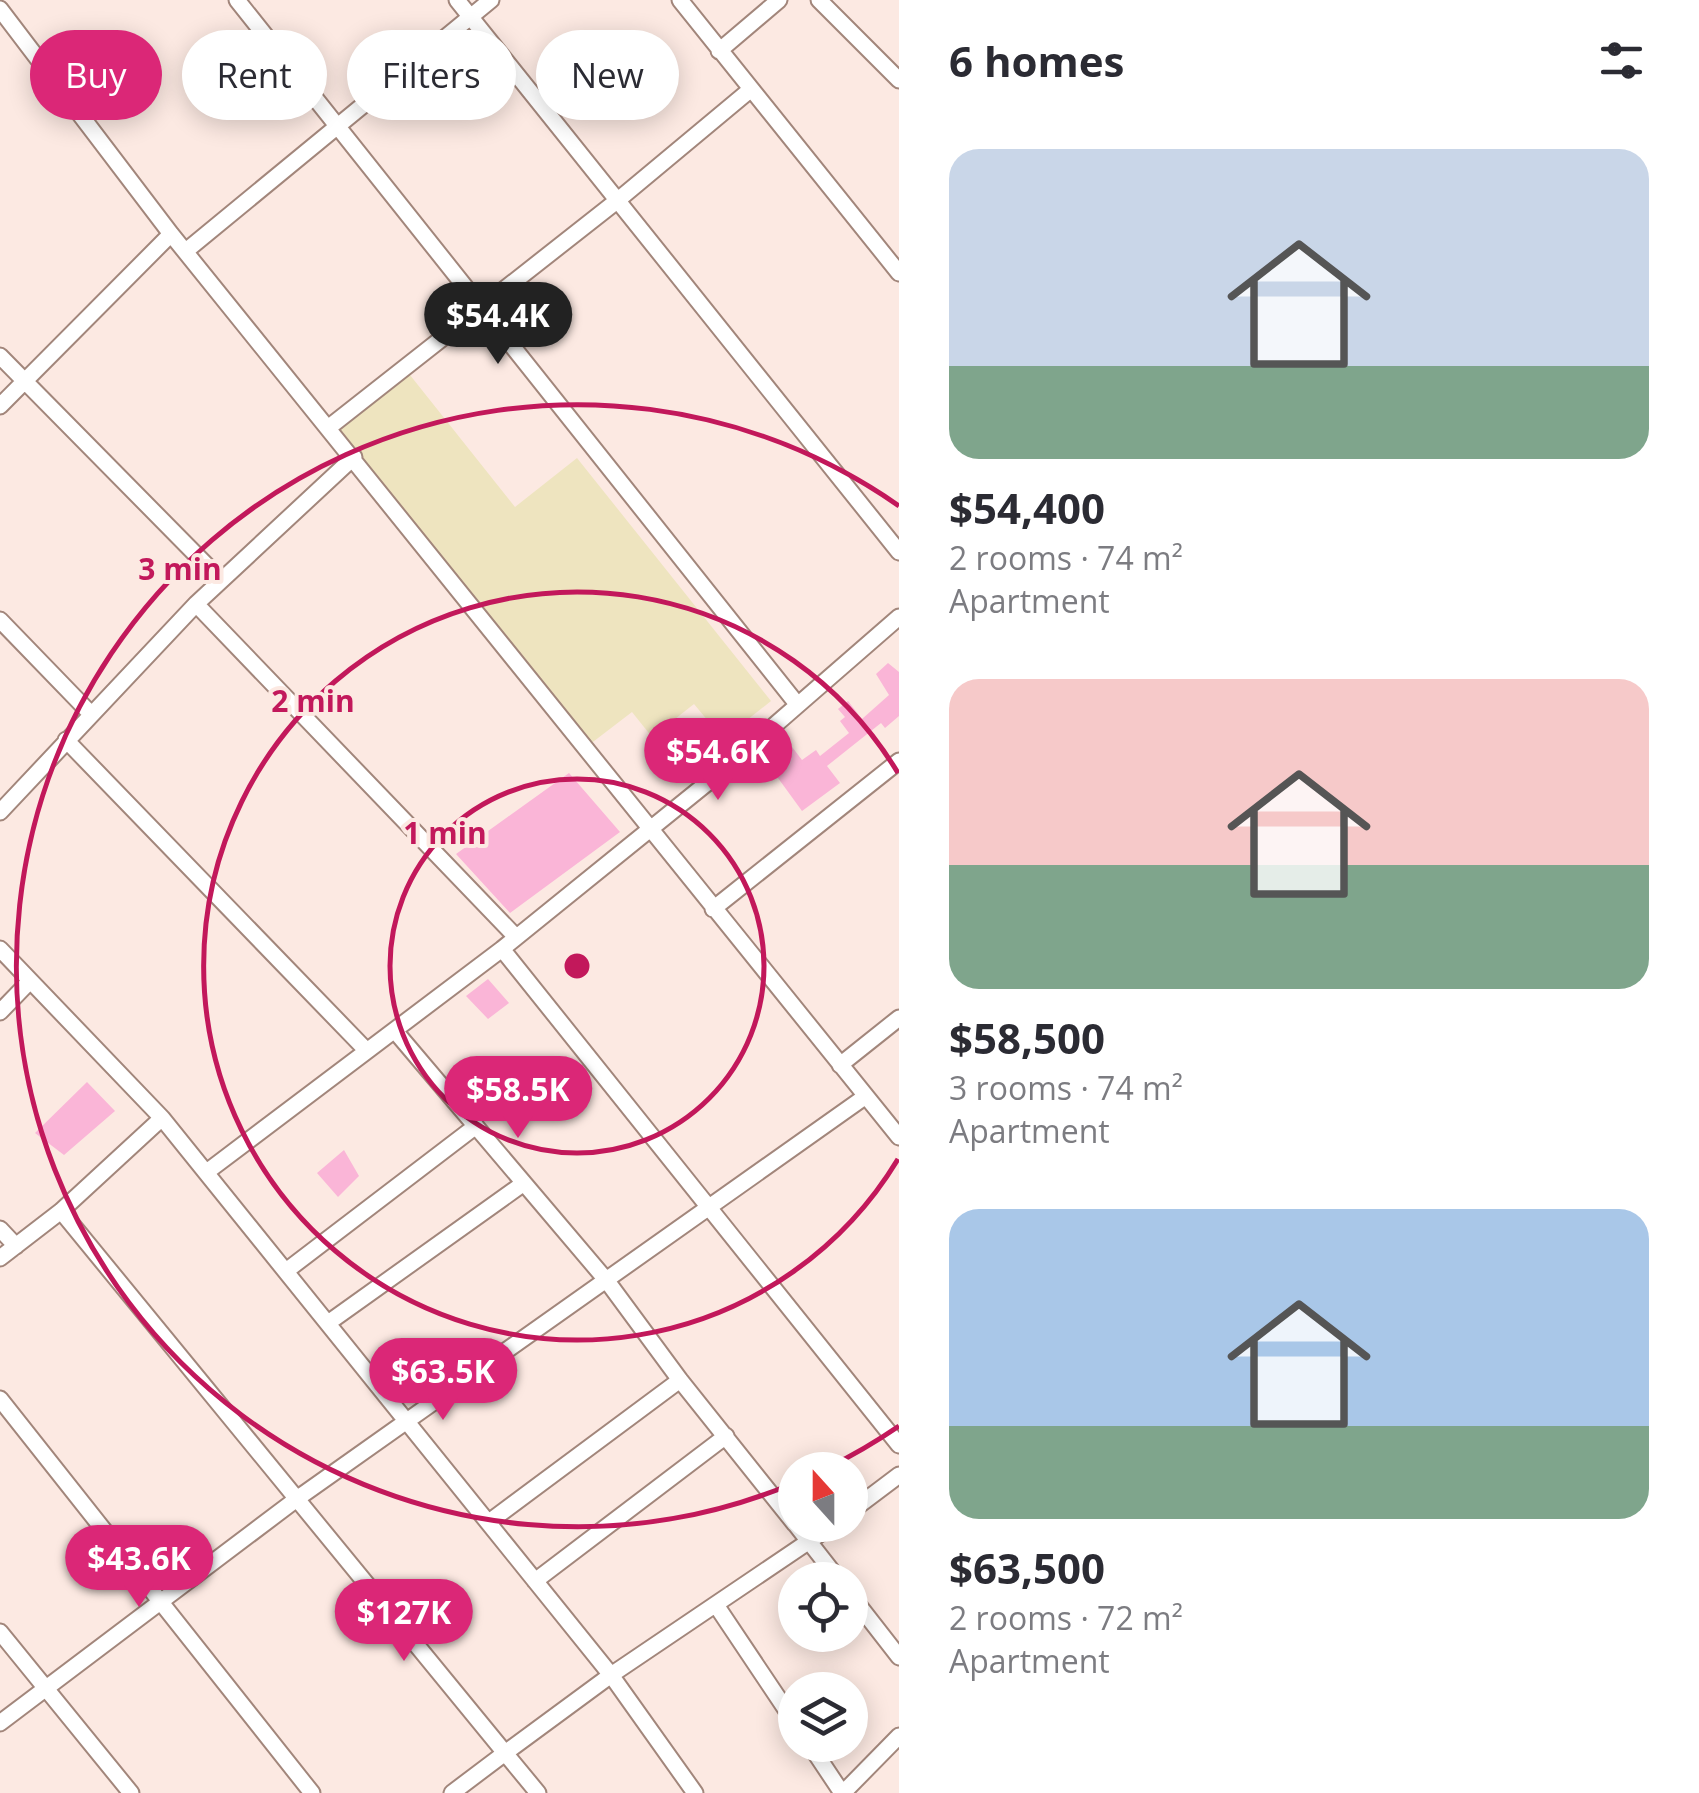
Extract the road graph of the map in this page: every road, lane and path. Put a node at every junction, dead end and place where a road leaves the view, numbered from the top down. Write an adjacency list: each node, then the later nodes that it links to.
1 (237, 0): 12 (street)
2 (458, 0): 8 (street)
3 (491, 0): 8 (street)
4 (680, 0): 9 (street)
5 (779, 0): 9 (street)
6 (818, 0): 10 (street)
7 (0, 9): 14 (street)
8 (470, 16): 12 (street); 13 (street)
9 (719, 51): 11 (street)
10 (899, 80)
11 (750, 90): 13 (street); 16 (street)
12 (337, 126): 15 (street); 17 (street)
13 (618, 200): 17 (street); 23 (street)
14 (170, 234): 15 (street); 19 (street)
15 (186, 250): 21 (street)
16 (899, 273)
17 (480, 308): 21 (street); 28 (street)
18 (0, 356): 19 (street)
19 (26, 380): 20 (street); 24 (street)
20 (0, 406)
21 (328, 428): 22 (street)
22 (354, 457): 24 (street); 33 (street)
23 (899, 552)
24 (221, 580): 25 (street)
25 (196, 604): 29 (street); 35 (street)
26 (899, 617): 28 (street)
27 (0, 620): 29 (street)
28 (797, 704): 33 (street)
29 (90, 713): 30 (street)
30 (66, 740): 32 (street); 42 (street)
31 (899, 761): 34 (street)
32 (3, 804)
33 (649, 828): 34 (street); 35 (street)
34 (712, 909): 43 (street)
35 (516, 937): 37 (street)
36 (0, 949): 38 (street)
37 (502, 949): 41 (street); 50 (street)
38 (29, 982): 39 (street); 45 (street)
39 (0, 1012)
40 (899, 1018): 43 (street)
41 (395, 1031): 42 (street); 46 (street)
42 (366, 1050): 48 (street)
43 (840, 1065): 44 (street)
44 (866, 1096): 47 (street); 50 (street)
45 (162, 1118): 48 (street); 51 (street)
46 (476, 1126): 49 (street); 55 (street)
47 (899, 1137)
48 (208, 1172): 55 (street)
49 (524, 1183): 56 (street); 57 (street)
50 (712, 1208): 56 (street); 62 (street)
51 (61, 1211): 53 (street); 64 (street)
52 (0, 1229): 53 (street)
53 (16, 1246): 54 (street)
54 (0, 1258)
55 (286, 1271): 57 (street)
56 (607, 1281): 58 (street); 60 (street)
57 (328, 1323): 60 (street)
58 (680, 1380): 61 (street); 67 (street)
59 (0, 1399): 71 (street)
60 (408, 1421): 64 (street); 67 (street)
61 (726, 1436): 66 (street); 70 (street)
62 (899, 1444)
63 (899, 1476): 65 (street)
64 (298, 1498): 71 (street); 81 (street)
65 (868, 1499)
66 (778, 1501)
67 (489, 1522): 70 (street)
68 (810, 1543): 69 (street); 72 (street)
69 (825, 1562)
70 (535, 1581): 76 (street)
71 (161, 1601): 77 (street); 84 (street)
72 (716, 1605): 76 (street); 78 (street)
73 (868, 1618): 75 (street)
74 (0, 1632): 77 (street)
75 (899, 1658)
76 (611, 1675): 81 (street); 87 (street)
77 (46, 1688): 79 (street); 83 (street)
78 (778, 1697)
79 (0, 1723)
80 (899, 1736): 88 (street)
81 (505, 1753): 85 (street); 86 (street)
82 (822, 1762): 88 (street)
83 (131, 1793)
84 (312, 1793)
85 (452, 1793)
86 (538, 1793)
87 (695, 1793)
88 (843, 1793)

